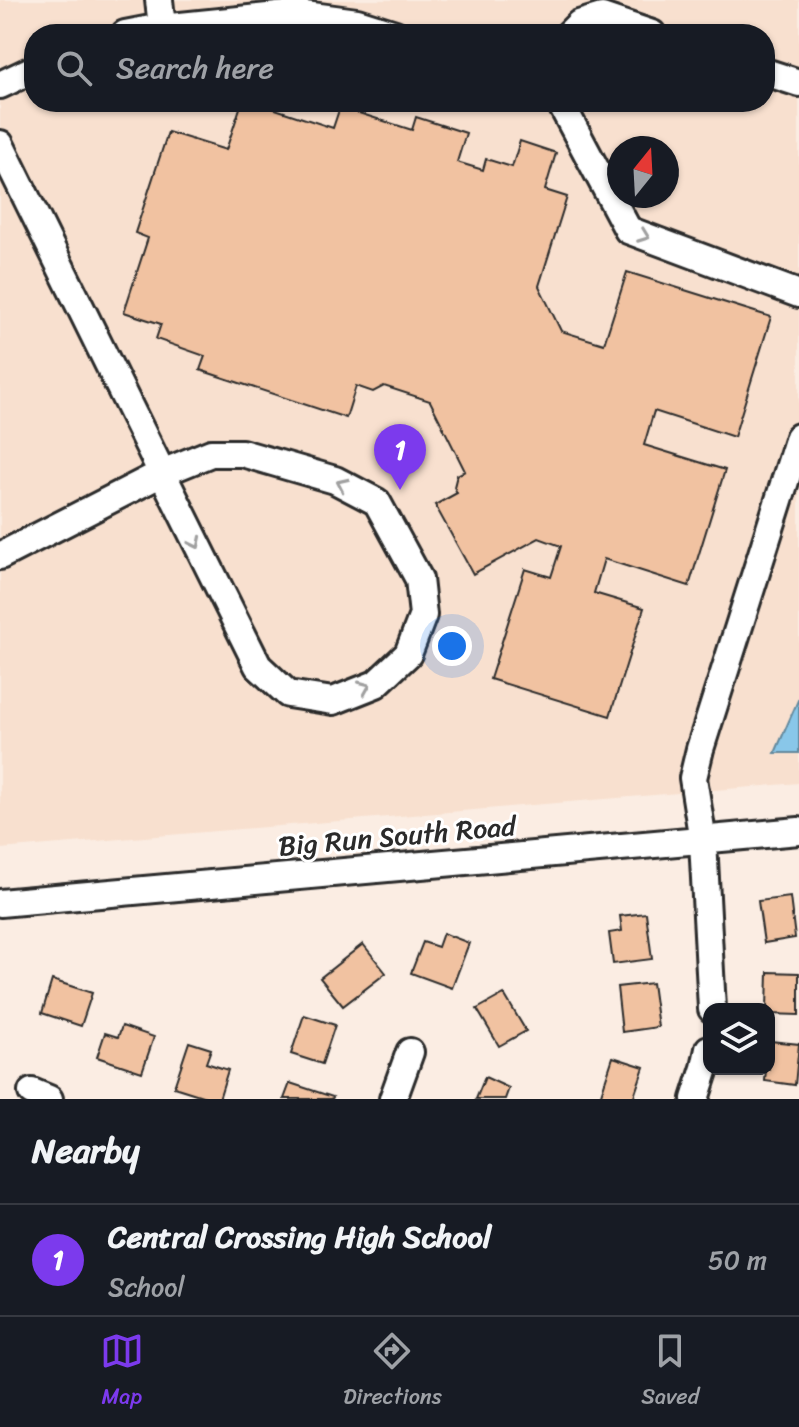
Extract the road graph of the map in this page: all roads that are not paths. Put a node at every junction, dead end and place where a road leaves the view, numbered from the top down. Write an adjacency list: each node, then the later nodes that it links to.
1 (159, 0): 3 (street)
2 (330, 9): 4 (street); 5 (street)
3 (162, 24)
4 (193, 24)
5 (363, 24)
6 (579, 24): 7 (street)
7 (623, 24)
8 (24, 74): 11 (street)
9 (775, 75): 10 (street)
10 (799, 83)
11 (0, 85)
12 (565, 112): 14 (street, one-way to 14)
13 (0, 144): 16 (street)
14 (799, 294)
15 (799, 437): 19 (street)
16 (162, 473): 16 (street, one-way to 16); 17 (street)
17 (0, 556)
18 (799, 831): 19 (street, Big Run South Road)
19 (703, 841): 20 (street, Big Run South Road); 21 (street)
20 (0, 903)
21 (712, 1003)
22 (410, 1052): 24 (street)
23 (703, 1074): 25 (street)
24 (393, 1099)
25 (695, 1099)

